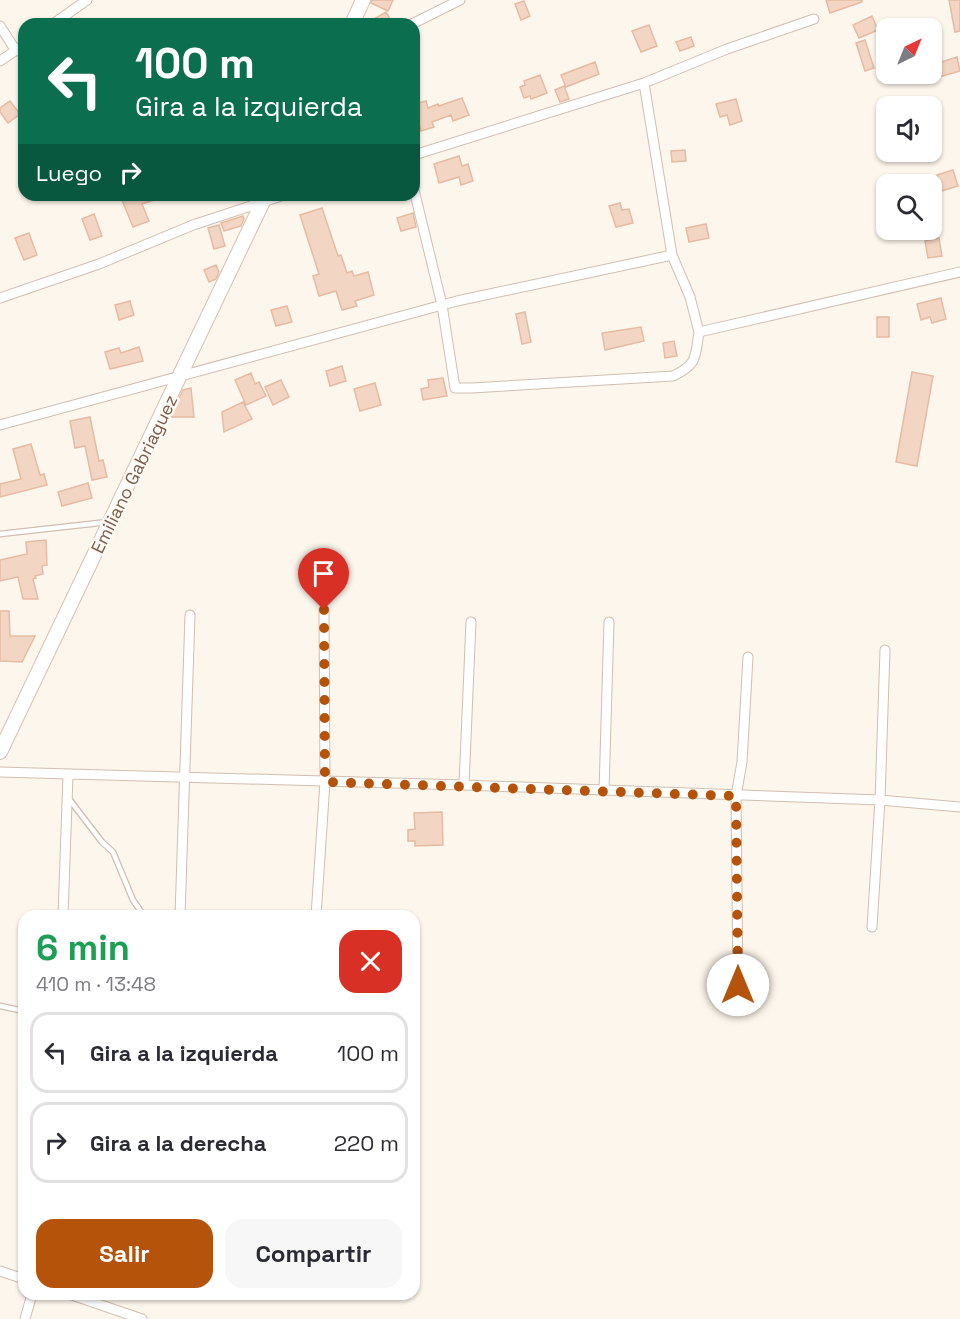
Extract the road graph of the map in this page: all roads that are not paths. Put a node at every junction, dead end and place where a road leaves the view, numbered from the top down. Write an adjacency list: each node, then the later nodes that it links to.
1 (87, 0): 4 (street)
2 (363, 0): 5 (main road)
3 (460, 0): 7 (street)
4 (62, 18)
5 (355, 18)
6 (814, 19): 12 (street)
7 (420, 20)
8 (0, 26): 9 (street)
9 (18, 46)
10 (18, 49): 11 (street)
11 (0, 61)
12 (644, 83): 13 (street); 17 (street)
13 (420, 154)
14 (256, 201): 19 (street)
15 (263, 201): 22 (main road, Emiliano Gabriaguez)
16 (417, 201): 20 (street)
17 (672, 255): 20 (street); 21 (street)
18 (960, 272): 21 (street)
19 (0, 298)
20 (442, 305): 21 (street); 22 (street)
21 (699, 332)
22 (180, 376): 23 (street); 24 (main road, Emiliano Gabriaguez)
23 (0, 424)
24 (111, 521): 25 (lane); 32 (main road, Emiliano Gabriaguez)
25 (0, 534)
26 (324, 610): 36 (street)
27 (190, 615): 35 (street)
28 (471, 622): 37 (street)
29 (609, 622): 38 (street)
30 (885, 650): 41 (street)
31 (748, 657): 39 (street)
32 (0, 752)
33 (0, 772): 34 (street)
34 (68, 774): 35 (street); 40 (street)
35 (186, 778): 36 (street); 45 (street)
36 (325, 782): 37 (street); 46 (street)
37 (464, 785): 38 (street)
38 (603, 790): 39 (street)
39 (736, 796): 41 (street); 48 (street)
40 (67, 797): 43 (street); 44 (lane)
41 (880, 800): 42 (street); 47 (street)
42 (960, 807)
43 (63, 910)
44 (140, 910)
45 (180, 910)
46 (316, 910)
47 (872, 927)
48 (738, 985)
49 (0, 1006): 50 (lane)
50 (18, 1010)
51 (0, 1271): 52 (street)
52 (18, 1277)
53 (30, 1300): 55 (street)
54 (87, 1300): 56 (street)
55 (25, 1319)
56 (142, 1319)

